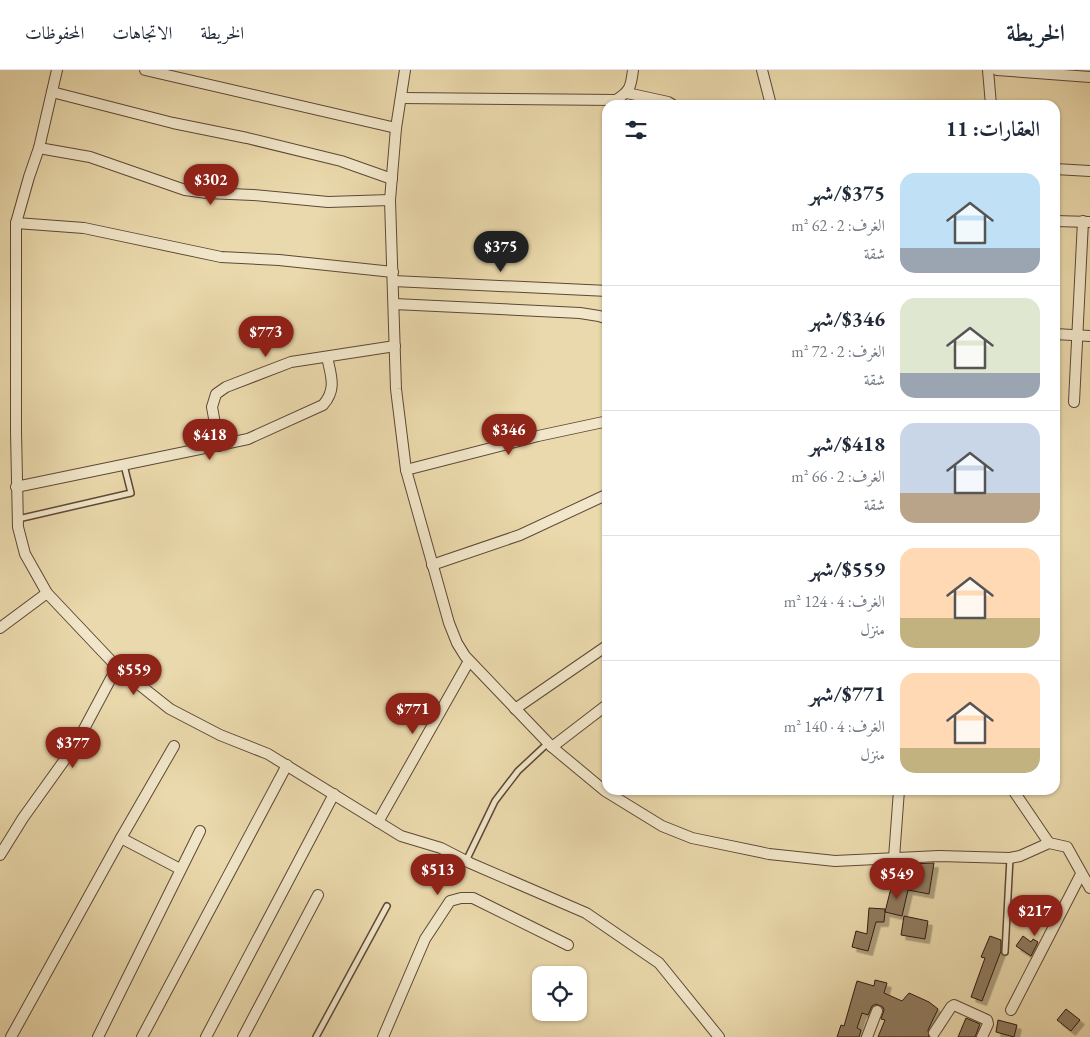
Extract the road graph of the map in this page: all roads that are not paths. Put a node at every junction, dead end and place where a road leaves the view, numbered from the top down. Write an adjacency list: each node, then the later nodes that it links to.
1 (57, 70): 10 (street)
2 (145, 70): 18 (street)
3 (405, 70): 12 (street)
4 (632, 70): 11 (street)
5 (762, 70): 15 (street)
6 (988, 70): 16 (street)
7 (997, 70): 8 (street)
8 (1053, 72): 9 (street)
9 (1090, 77)
10 (52, 92): 19 (street); 22 (street)
11 (627, 93): 13 (street); 14 (street)
12 (401, 98): 17 (street); 18 (street)
13 (616, 100)
14 (659, 100)
15 (770, 100)
16 (991, 100)
17 (602, 101)
18 (396, 128): 22 (street)
19 (39, 148): 23 (street); 26 (street)
20 (1060, 169): 21 (street)
21 (1090, 171)
22 (392, 179): 23 (street)
23 (390, 200): 27 (street)
24 (1060, 220): 25 (street)
25 (1086, 222): 32 (street)
26 (16, 223): 27 (street); 41 (street)
27 (393, 276): 28 (street); 29 (street)
28 (602, 291)
29 (394, 304): 30 (street); 34 (street)
30 (602, 317)
31 (1060, 334): 32 (street)
32 (1077, 336): 33 (street); 36 (street)
33 (1090, 336)
34 (395, 346): 35 (street); 40 (street)
35 (327, 357): 38 (street); 38 (street)
36 (1074, 402)
37 (602, 422): 40 (street)
38 (219, 446): 39 (street)
39 (124, 465): 41 (street); 43 (lane)
40 (406, 470): 44 (street)
41 (16, 487): 43 (street)
42 (602, 497): 44 (street)
43 (18, 519): 45 (street)
44 (432, 565): 48 (street)
45 (47, 593): 46 (street); 49 (street)
46 (0, 628)
47 (602, 649): 51 (street)
48 (469, 661): 51 (street); 60 (street)
49 (118, 667): 54 (street); 64 (street)
50 (602, 708): 52 (street)
51 (515, 709): 52 (street)
52 (550, 745): 55 (street); 67 (lane)
53 (174, 746): 62 (street)
54 (287, 765): 56 (street); 80 (street)
55 (602, 788)
56 (334, 794): 60 (street); 81 (street)
57 (612, 795): 65 (street)
58 (899, 795): 65 (street)
59 (1016, 795): 63 (street)
60 (378, 822): 67 (street)
61 (200, 831): 68 (street)
62 (121, 838): 68 (street); 78 (street)
63 (1049, 843): 66 (street); 69 (street)
64 (0, 855)
65 (894, 858): 66 (street)
66 (1010, 858): 74 (lane)
67 (466, 861): 85 (street)
68 (180, 869): 79 (street)
69 (1081, 874): 70 (street); 75 (street)
70 (1090, 888)
71 (318, 895): 82 (street)
72 (387, 906): 83 (lane)
73 (568, 945): 84 (street)
74 (1005, 952)
75 (1012, 1010)
76 (877, 1011): 86 (street)
77 (934, 1034): 87 (street)
78 (11, 1037)
79 (98, 1037)
80 (142, 1037)
81 (206, 1037)
82 (243, 1037)
83 (316, 1037)
84 (382, 1037)
85 (719, 1037)
86 (867, 1037)
87 (982, 1037)

